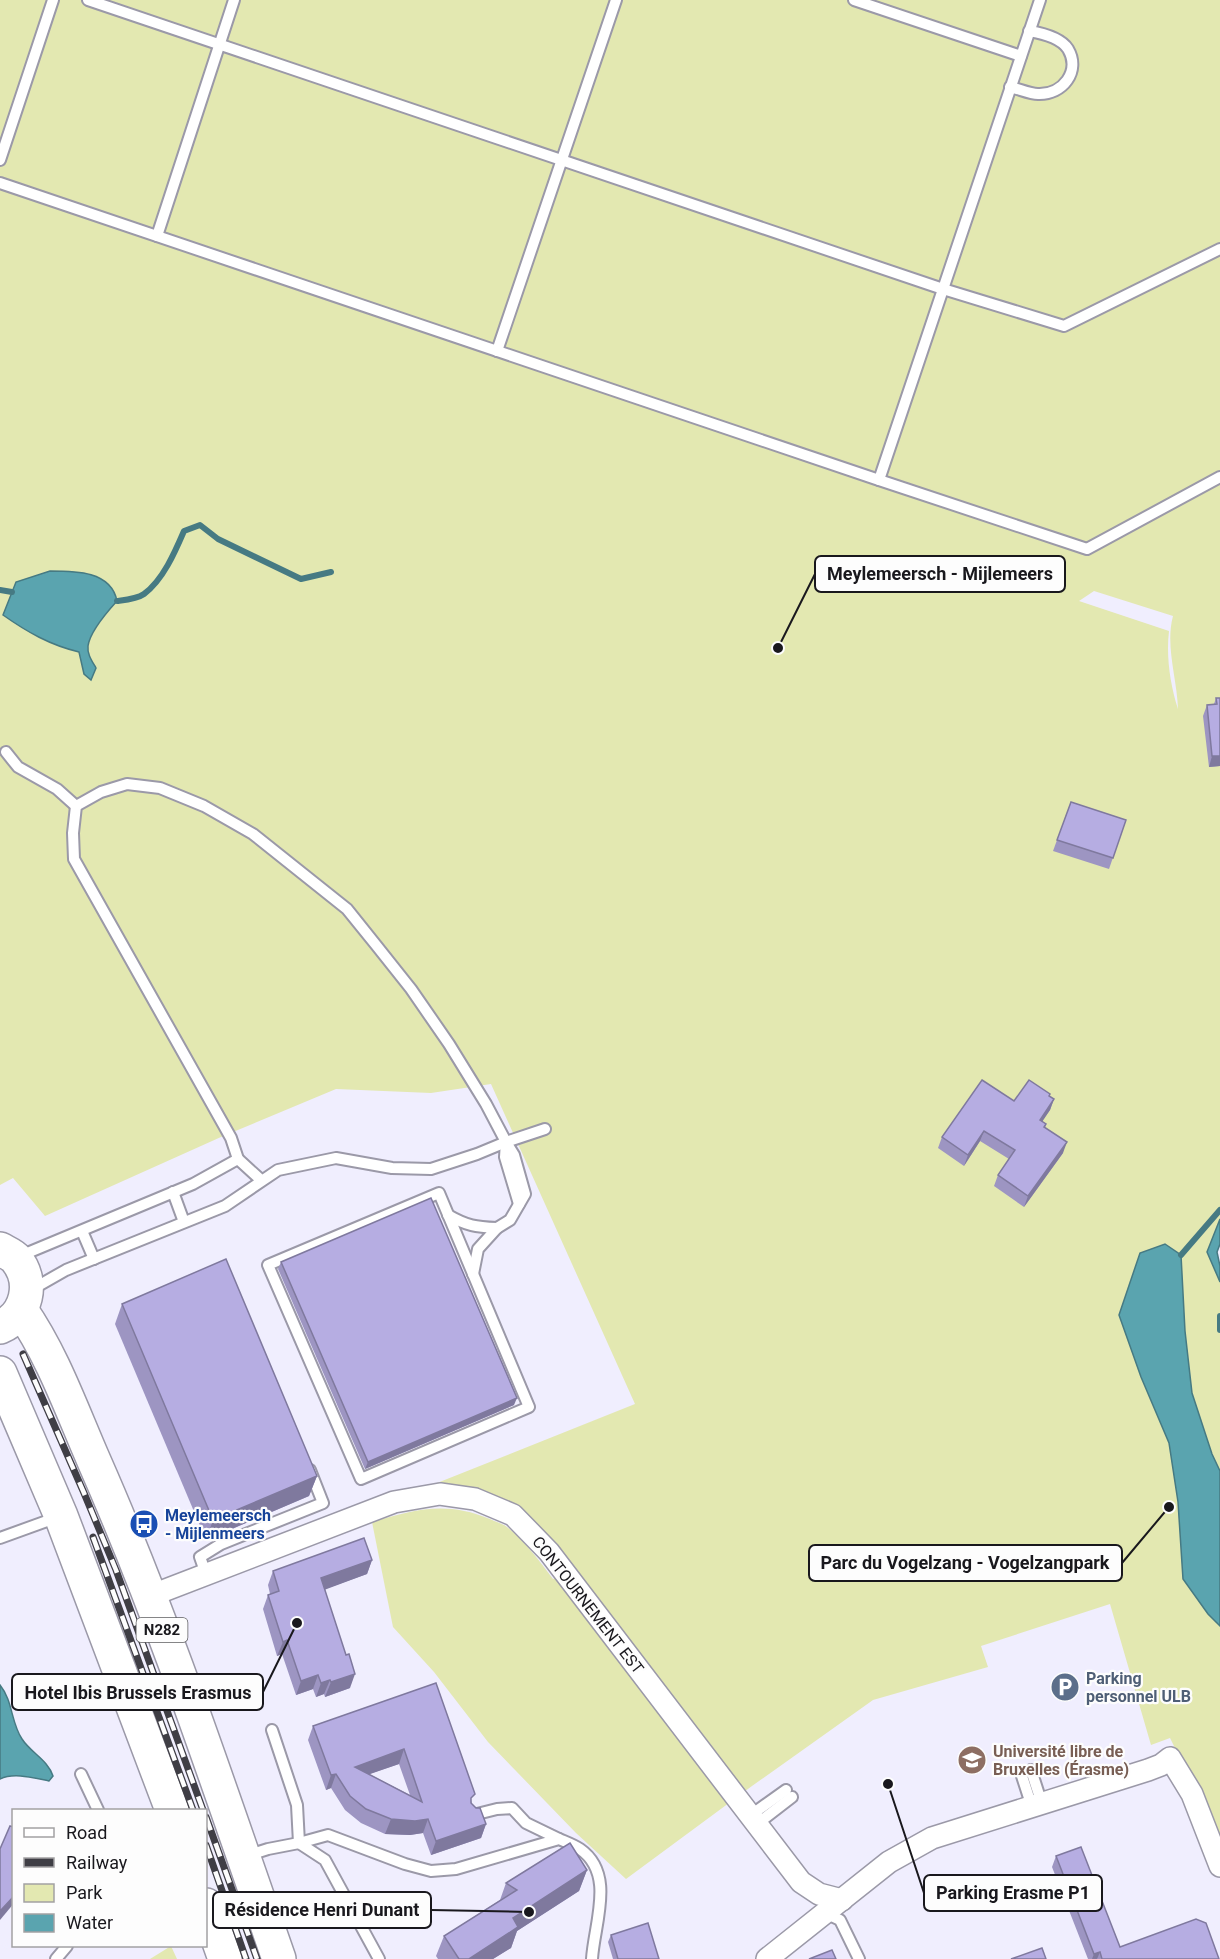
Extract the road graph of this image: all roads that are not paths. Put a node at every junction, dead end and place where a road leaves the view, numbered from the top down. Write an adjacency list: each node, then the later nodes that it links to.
1 (53, 0): 11 (lane)
2 (88, 0): 8 (lane)
3 (234, 0): 8 (lane)
4 (616, 0): 12 (lane)
5 (854, 0): 9 (lane)
6 (1040, 0): 7 (lane)
7 (1029, 31): 9 (lane); 10 (lane)
8 (219, 45): 12 (lane); 14 (lane)
9 (1021, 56): 10 (lane)
10 (1010, 87): 16 (lane)
11 (0, 160)
12 (561, 160): 16 (lane); 17 (lane)
13 (0, 183): 14 (lane)
14 (157, 236): 17 (lane)
15 (1220, 249): 16 (lane)
16 (943, 289): 19 (lane)
17 (497, 351): 19 (lane)
18 (1220, 477): 19 (lane)
19 (879, 480)
20 (6, 752): 21 (lane)
21 (76, 806): 23 (lane); 24 (lane)
22 (545, 1129): 23 (lane)
23 (506, 1142): 25 (lane); 29 (lane)
24 (238, 1159): 25 (lane); 26 (lane)
25 (261, 1180): 28 (lane)
26 (173, 1192): 28 (lane); 30 (lane)
27 (448, 1215): 29 (lane); 33 (lane); 33 (lane)
28 (184, 1222): 32 (lane)
29 (497, 1227): 33 (lane)
30 (82, 1231): 31 (lane); 32 (lane)
31 (8, 1254): 34 (main road, N282)
32 (94, 1259): 34 (lane)
33 (473, 1275)
34 (16, 1310): 40 (main road, N282)
35 (0, 1373): 37 (main road)
36 (305, 1459): 39 (lane)
37 (61, 1516): 38 (lane); 47 (main road)
38 (0, 1538)
39 (206, 1574): 40 (street, CONTOURNEMENT EST); 49 (street, CONTOURNEMENT EST)
40 (150, 1596): 52 (main road, N282)
41 (272, 1730): 51 (lane)
42 (1026, 1772): 45 (lane)
43 (81, 1774): 46 (lane)
44 (789, 1793): 49 (lane)
45 (1037, 1805): 53 (street); 54 (street)
46 (98, 1809)
47 (172, 1809)
48 (473, 1815): 50 (lane)
49 (754, 1820): 54 (street, CONTOURNEMENT EST)
50 (559, 1839): 51 (lane); 61 (lane)
51 (299, 1844): 52 (lane); 60 (lane)
52 (243, 1857): 59 (main road, N282)
53 (1220, 1866)
54 (834, 1906): 62 (street); 63 (lane)
55 (207, 1908): 58 (main road)
56 (66, 1947): 57 (lane)
57 (56, 1959)
58 (225, 1959)
59 (279, 1959)
60 (379, 1959)
61 (592, 1959)
62 (767, 1959)
63 (859, 1959)

